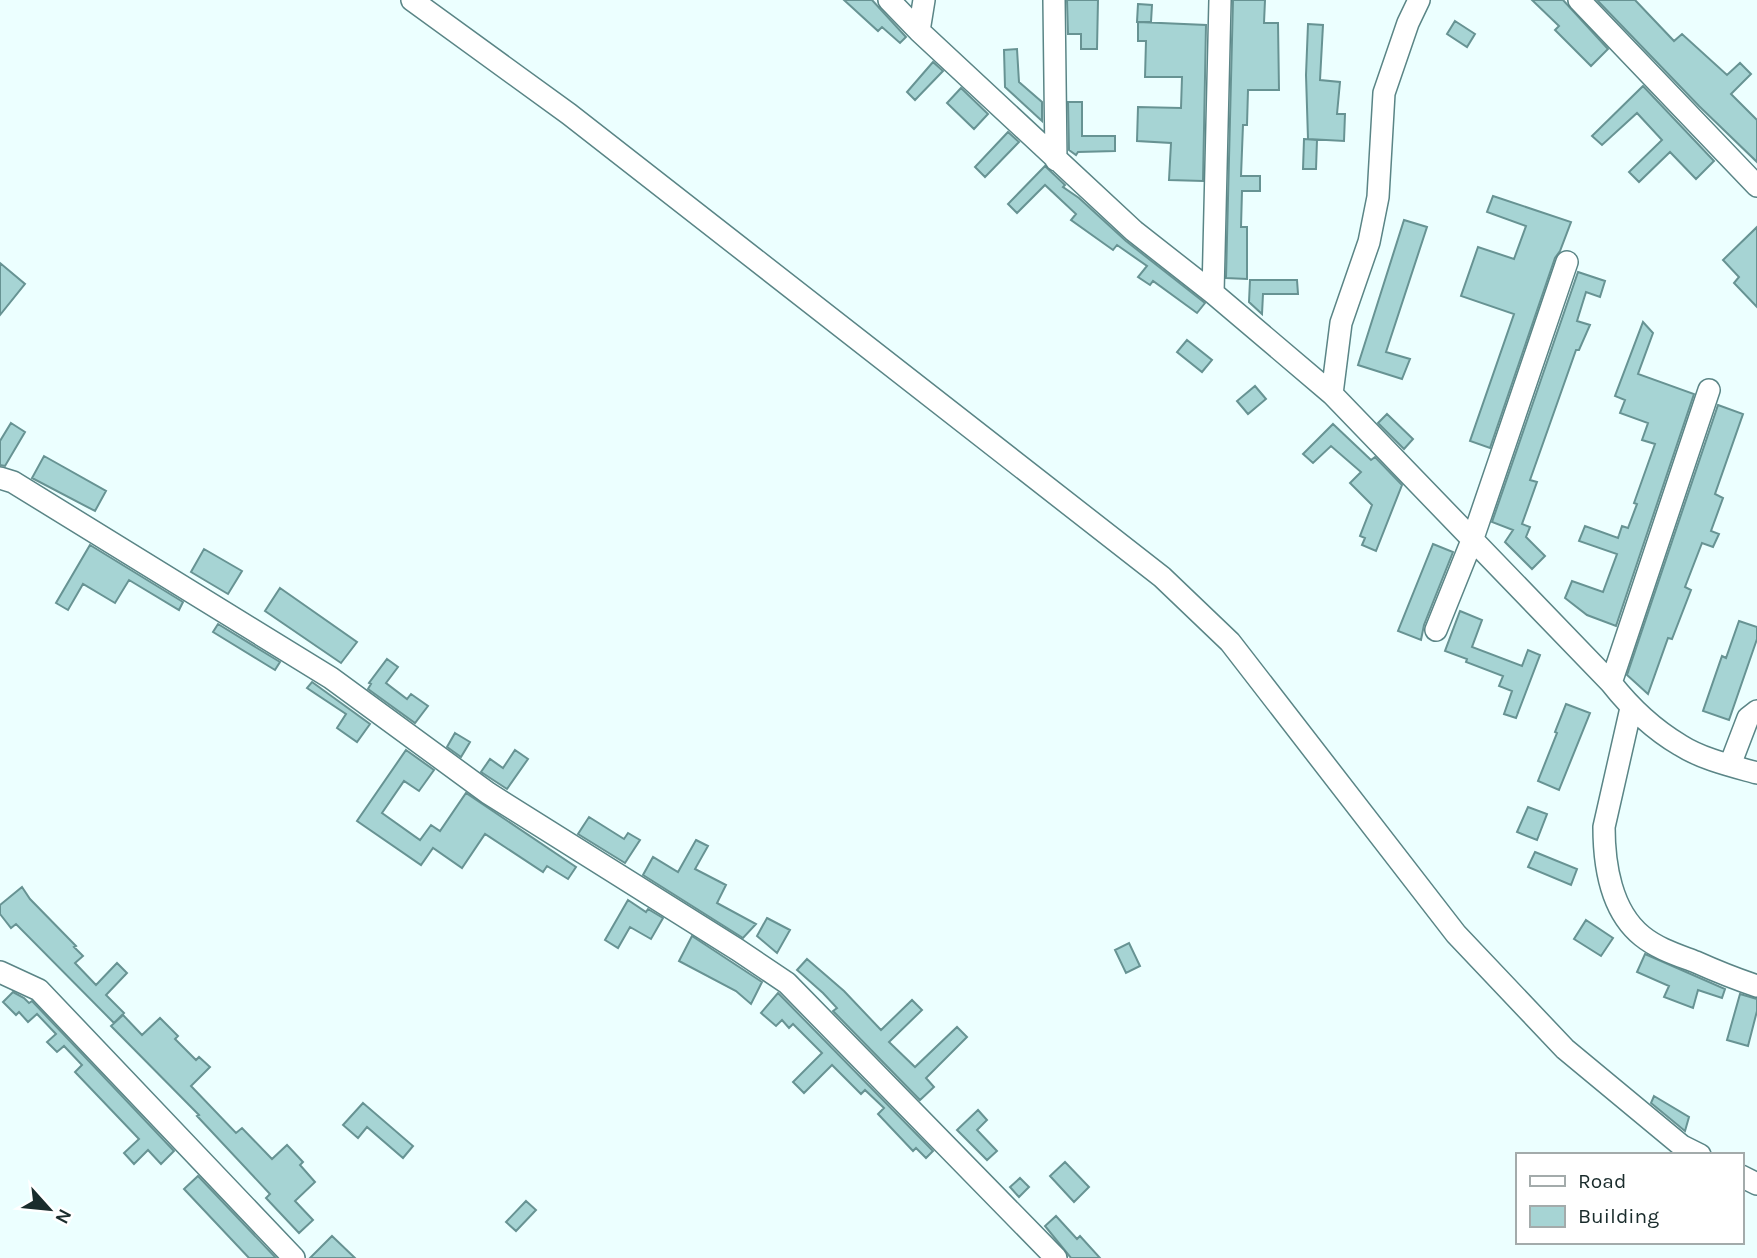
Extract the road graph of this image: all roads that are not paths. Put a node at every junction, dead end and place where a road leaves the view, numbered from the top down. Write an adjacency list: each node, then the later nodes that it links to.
1 (412, 0): 25 (street)
2 (890, 0): 8 (street)
3 (924, 0): 8 (street)
4 (1054, 0): 9 (street)
5 (1220, 0): 12 (street)
6 (1419, 0): 14 (street)
7 (1579, 0): 10 (street)
8 (919, 31): 9 (street)
9 (1056, 160): 12 (street)
10 (1757, 186)
11 (1567, 262): 16 (street)
12 (1213, 293): 14 (street)
13 (1709, 390): 18 (street)
14 (1332, 394): 16 (street)
15 (0, 478): 27 (street)
16 (1473, 538): 17 (street); 18 (street)
17 (1436, 630)
18 (1611, 683): 19 (street)
19 (1631, 708): 21 (street); 24 (street)
20 (1757, 711): 21 (street)
21 (1730, 765): 22 (street)
22 (1757, 773)
23 (0, 972): 26 (street)
24 (1757, 986)
25 (1696, 1153)
26 (294, 1258)
27 (1056, 1258)

